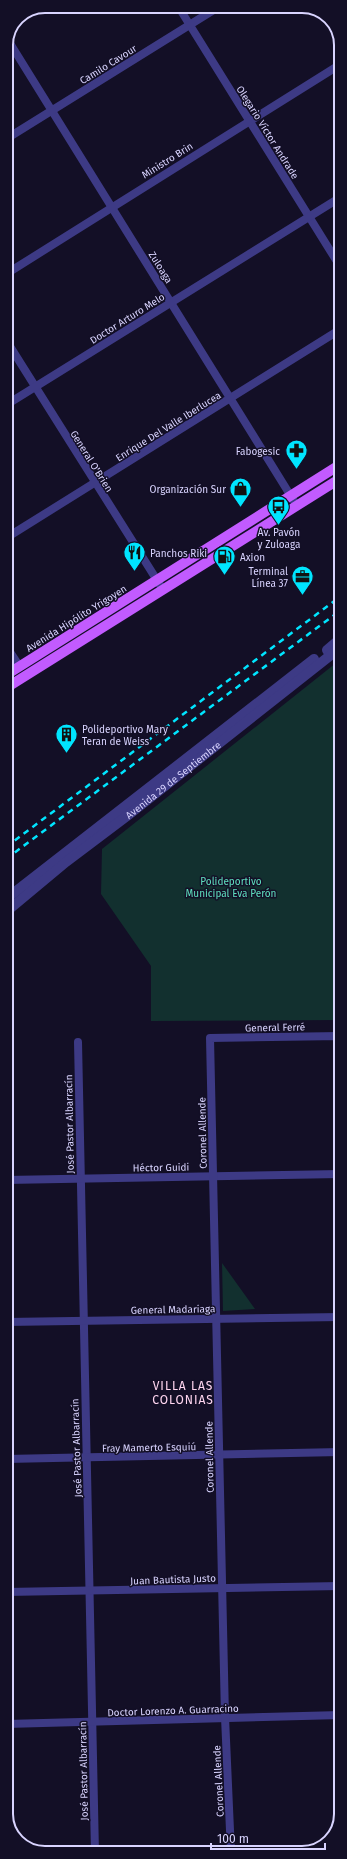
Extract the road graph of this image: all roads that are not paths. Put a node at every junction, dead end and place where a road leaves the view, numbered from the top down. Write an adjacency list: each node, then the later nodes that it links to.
1 (182, 13): 3 (street, Olegario Víctor Andrade)
2 (209, 13): 3 (street, Camilo Cavour)
3 (190, 25): 6 (street, Camilo Cavour); 7 (street, Olegario Víctor Andrade)
4 (13, 48): 6 (street, Zuloaga)
5 (334, 68): 7 (street, Ministro Brin)
6 (51, 111): 8 (street, Camilo Cavour); 10 (street, Zuloaga)
7 (249, 121): 10 (street, Ministro Brin); 11 (street, Olegario Víctor Andrade)
8 (13, 135)
9 (334, 201): 11 (street, Doctor Arturo Melo)
10 (111, 207): 13 (street, Ministro Brin); 14 (street, Zuloaga)
11 (309, 216): 12 (street, Olegario Víctor Andrade); 14 (street, Doctor Arturo Melo)
12 (334, 257)
13 (13, 270)
14 (171, 302): 17 (street, Doctor Arturo Melo); 18 (street, Zuloaga)
15 (334, 333): 18 (street, Enrique Del Valle Iberlucea)
16 (13, 351): 17 (street, General O'Brien)
17 (35, 387): 19 (street, Doctor Arturo Melo); 22 (street, General O'Brien)
18 (230, 398): 22 (street, Enrique Del Valle Iberlucea); 23 (street, Zuloaga)
19 (13, 401)
20 (334, 468): 23 (main road, Avenida Hipólito Yrigoyen)
21 (334, 482): 24 (main road)
22 (95, 484): 25 (street, Enrique Del Valle Iberlucea); 26 (street, General O'Brien)
23 (290, 496): 24 (street, Zuloaga); 26 (main road, Avenida Hipólito Yrigoyen)
24 (297, 506): 27 (main road)
25 (13, 534)
26 (157, 581): 27 (street, General O'Brien); 31 (main road, Avenida Hipólito Yrigoyen)
27 (163, 590): 33 (main road)
28 (334, 643): 34 (street, Avenida 29 de Septiembre)
29 (334, 653): 35 (street, Avenida 29 de Septiembre)
30 (13, 656): 31 (street)
31 (20, 667): 32 (main road, Avenida Hipólito Yrigoyen)
32 (13, 671)
33 (13, 684)
34 (13, 894)
35 (13, 906)
36 (334, 1036): 37 (street, General Ferré)
37 (210, 1038): 40 (street, Coronel Allende)
38 (78, 1042): 41 (street, José Pastor Albarracín)
39 (334, 1174): 40 (street, Héctor Guidi)
40 (213, 1176): 41 (street, Héctor Guidi); 44 (street, Coronel Allende)
41 (80, 1179): 42 (street, Héctor Guidi); 45 (street, José Pastor Albarracín)
42 (13, 1180)
43 (334, 1317): 44 (street, General Madariaga)
44 (216, 1319): 45 (street, General Madariaga); 48 (street, Coronel Allende)
45 (83, 1321): 46 (street, General Madariaga); 49 (street, José Pastor Albarracín)
46 (13, 1322)
47 (334, 1452): 48 (street, Fray Mamerto Esquiú)
48 (219, 1456): 49 (street, Fray Mamerto Esquiú); 52 (street, Coronel Allende)
49 (87, 1458): 50 (street, Fray Mamerto Esquiú); 53 (street, José Pastor Albarracín)
50 (13, 1459)
51 (334, 1586): 52 (street, Juan Bautista Justo)
52 (222, 1587): 53 (street, Juan Bautista Justo); 56 (street, Coronel Allende)
53 (90, 1591): 54 (street, Juan Bautista Justo); 57 (street, José Pastor Albarracín)
54 (13, 1592)
55 (334, 1715): 56 (street, Doctor Lorenzo A. Guarracino)
56 (225, 1717): 57 (street, Doctor Lorenzo A. Guarracino); 60 (street, Coronel Allende)
57 (92, 1723): 58 (street, Doctor Lorenzo A. Guarracino); 59 (street, José Pastor Albarracín)
58 (13, 1724)
59 (95, 1846)
60 (231, 1846)

